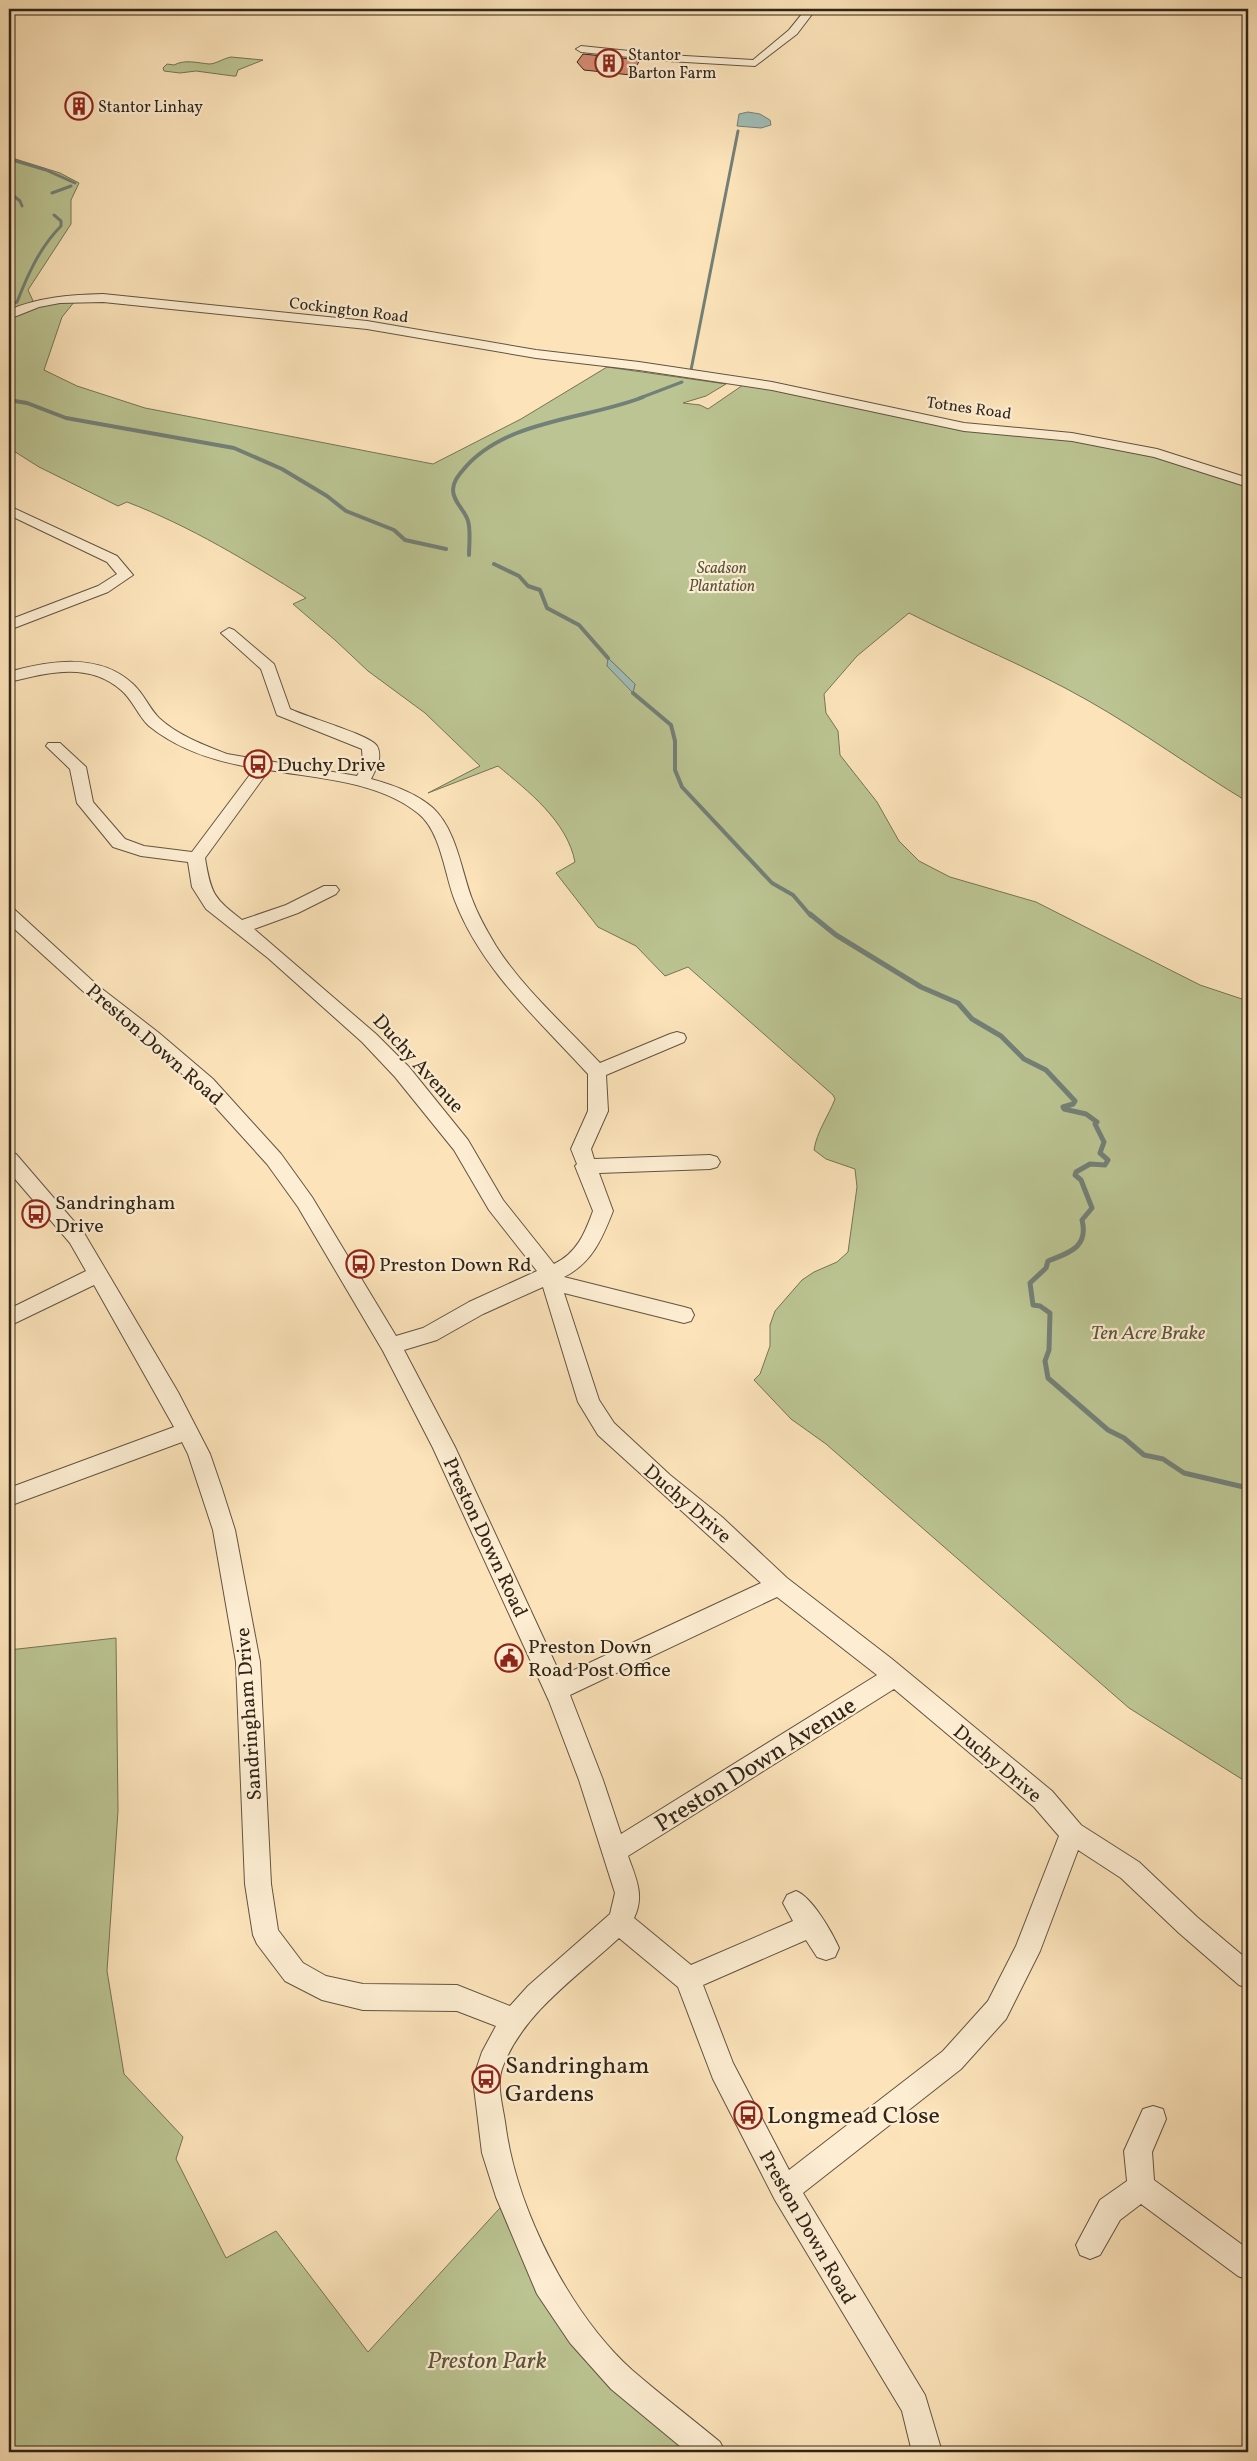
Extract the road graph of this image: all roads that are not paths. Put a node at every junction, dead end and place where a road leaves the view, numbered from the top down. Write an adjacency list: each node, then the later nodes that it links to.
1 (811, 9): 2 (street)
2 (581, 49)
3 (10, 314): 4 (street, Cockington Road)
4 (683, 374): 5 (street, Totnes Road)
5 (1248, 484)
6 (9, 510): 7 (street)
7 (9, 625)
8 (229, 633): 12 (street)
9 (9, 677): 11 (street)
10 (54, 746): 13 (street)
11 (265, 765): 12 (street); 13 (street)
12 (361, 783): 18 (street)
13 (196, 858): 16 (street, Duchy Avenue)
14 (330, 890): 16 (street)
15 (9, 914): 26 (street, Preston Down Road)
16 (242, 928): 23 (street, Duchy Avenue)
17 (677, 1038): 18 (street)
18 (596, 1072): 21 (street)
19 (9, 1159): 22 (street, Sandringham Drive)
20 (710, 1162): 21 (street)
21 (585, 1166): 23 (street)
22 (97, 1276): 25 (street); 27 (street, Sandringham Drive)
23 (552, 1278): 24 (street); 26 (street); 29 (street, Duchy Drive)
24 (684, 1315)
25 (9, 1318)
26 (391, 1346): 31 (street, Preston Down Road)
27 (186, 1432): 28 (street); 40 (street, Sandringham Drive)
28 (9, 1497)
29 (779, 1585): 30 (street, Duchy Drive); 31 (street)
30 (895, 1676): 32 (street, Duchy Drive); 33 (street, Preston Down Avenue)
31 (556, 1690): 33 (street, Preston Down Road)
32 (1072, 1833): 38 (street, Duchy Drive); 43 (street)
33 (616, 1851): 35 (street, Preston Down Road)
34 (796, 1902): 36 (street)
35 (620, 1922): 39 (street, Preston Down Road); 40 (street)
36 (812, 1925): 37 (street); 39 (street)
37 (826, 1948)
38 (1248, 1976)
39 (688, 1979): 43 (street, Preston Down Road)
40 (514, 2020): 46 (street)
41 (1153, 2119): 42 (street)
42 (1141, 2187): 44 (street); 45 (street)
43 (785, 2190): 47 (street, Preston Down Road)
44 (1090, 2245)
45 (1248, 2266)
46 (710, 2452)
47 (927, 2452)

